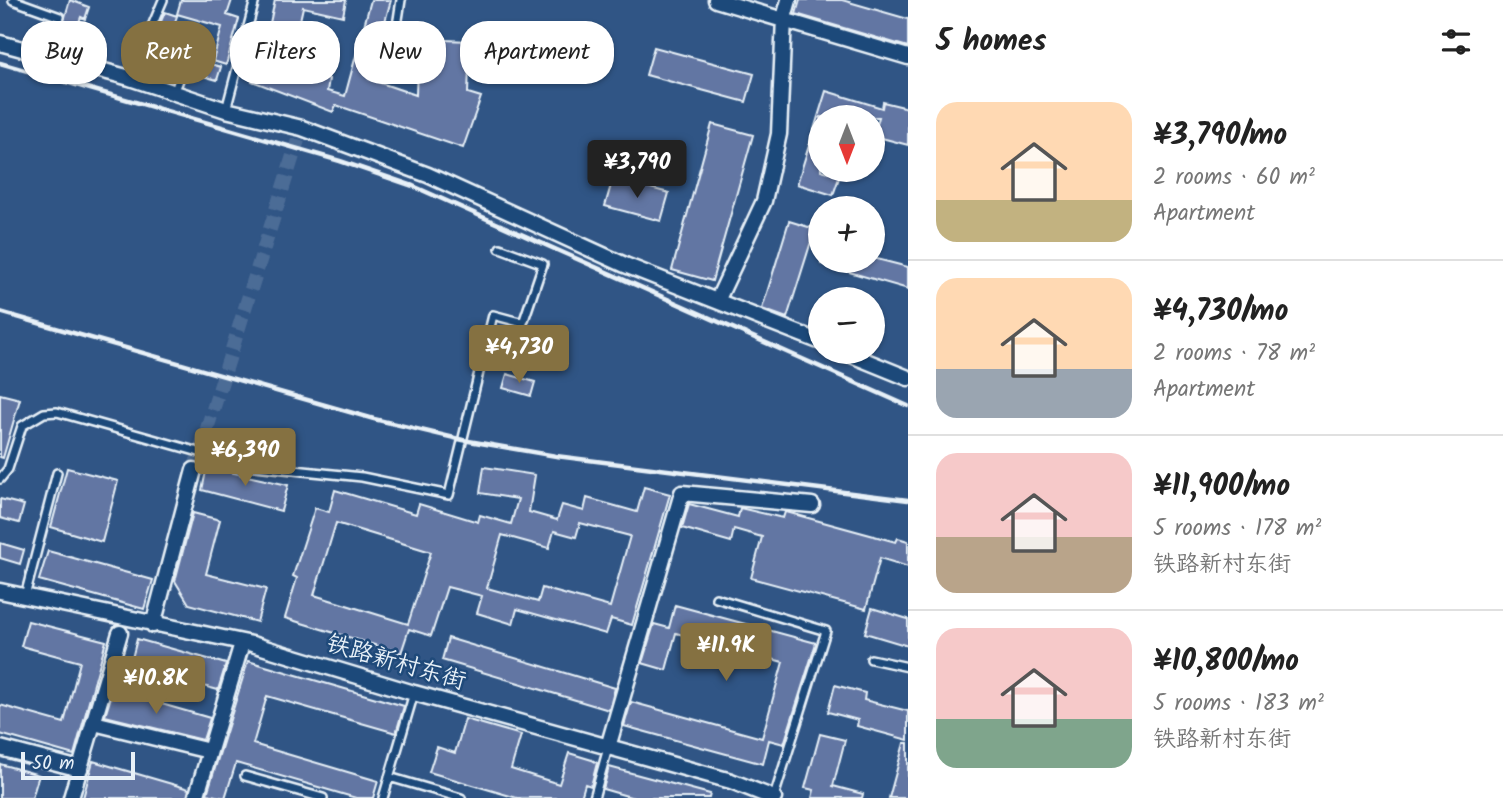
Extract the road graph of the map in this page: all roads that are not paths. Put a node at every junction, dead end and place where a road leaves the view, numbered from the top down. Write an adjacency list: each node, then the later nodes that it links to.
1 (13, 0): 7 (lane)
2 (163, 0): 9 (lane)
3 (255, 0): 17 (lane)
4 (401, 0): 10 (lane)
5 (716, 0): 8 (street)
6 (789, 0): 8 (street)
7 (60, 16)
8 (784, 18): 12 (street); 19 (street)
9 (154, 21)
10 (398, 21)
11 (0, 43): 13 (street)
12 (908, 57)
13 (121, 76)
14 (148, 84): 16 (street)
15 (177, 84): 16 (lane)
16 (174, 93): 17 (street)
17 (226, 110): 19 (street)
18 (500, 248): 25 (lane)
19 (718, 299): 20 (street)
20 (808, 337)
21 (874, 364): 22 (street)
22 (908, 378)
23 (194, 470): 30 (street)
24 (57, 473): 28 (lane)
25 (0, 479)
26 (812, 505): 37 (street)
27 (0, 591): 28 (street, 铁路新村东街)
28 (24, 596): 30 (street, 铁路新村东街)
29 (716, 598): 51 (lane)
30 (153, 625): 32 (street, 铁路新村东街)
31 (120, 634): 36 (street)
32 (242, 643): 35 (street, 铁路新村东街); 39 (street)
33 (871, 659): 34 (lane)
34 (908, 667)
35 (414, 693): 37 (street, 铁路新村东街); 42 (lane)
36 (94, 723): 39 (street); 40 (street)
37 (608, 747): 50 (lane); 51 (street, 铁路新村东街)
38 (0, 748): 40 (street)
39 (209, 751): 45 (street)
40 (80, 769): 44 (street)
41 (245, 776): 46 (lane)
42 (389, 777): 43 (lane); 47 (lane)
43 (432, 789): 48 (lane); 49 (lane)
44 (71, 798)
45 (196, 798)
46 (323, 798)
47 (383, 798)
48 (429, 798)
49 (461, 798)
50 (594, 798)
51 (774, 798)

